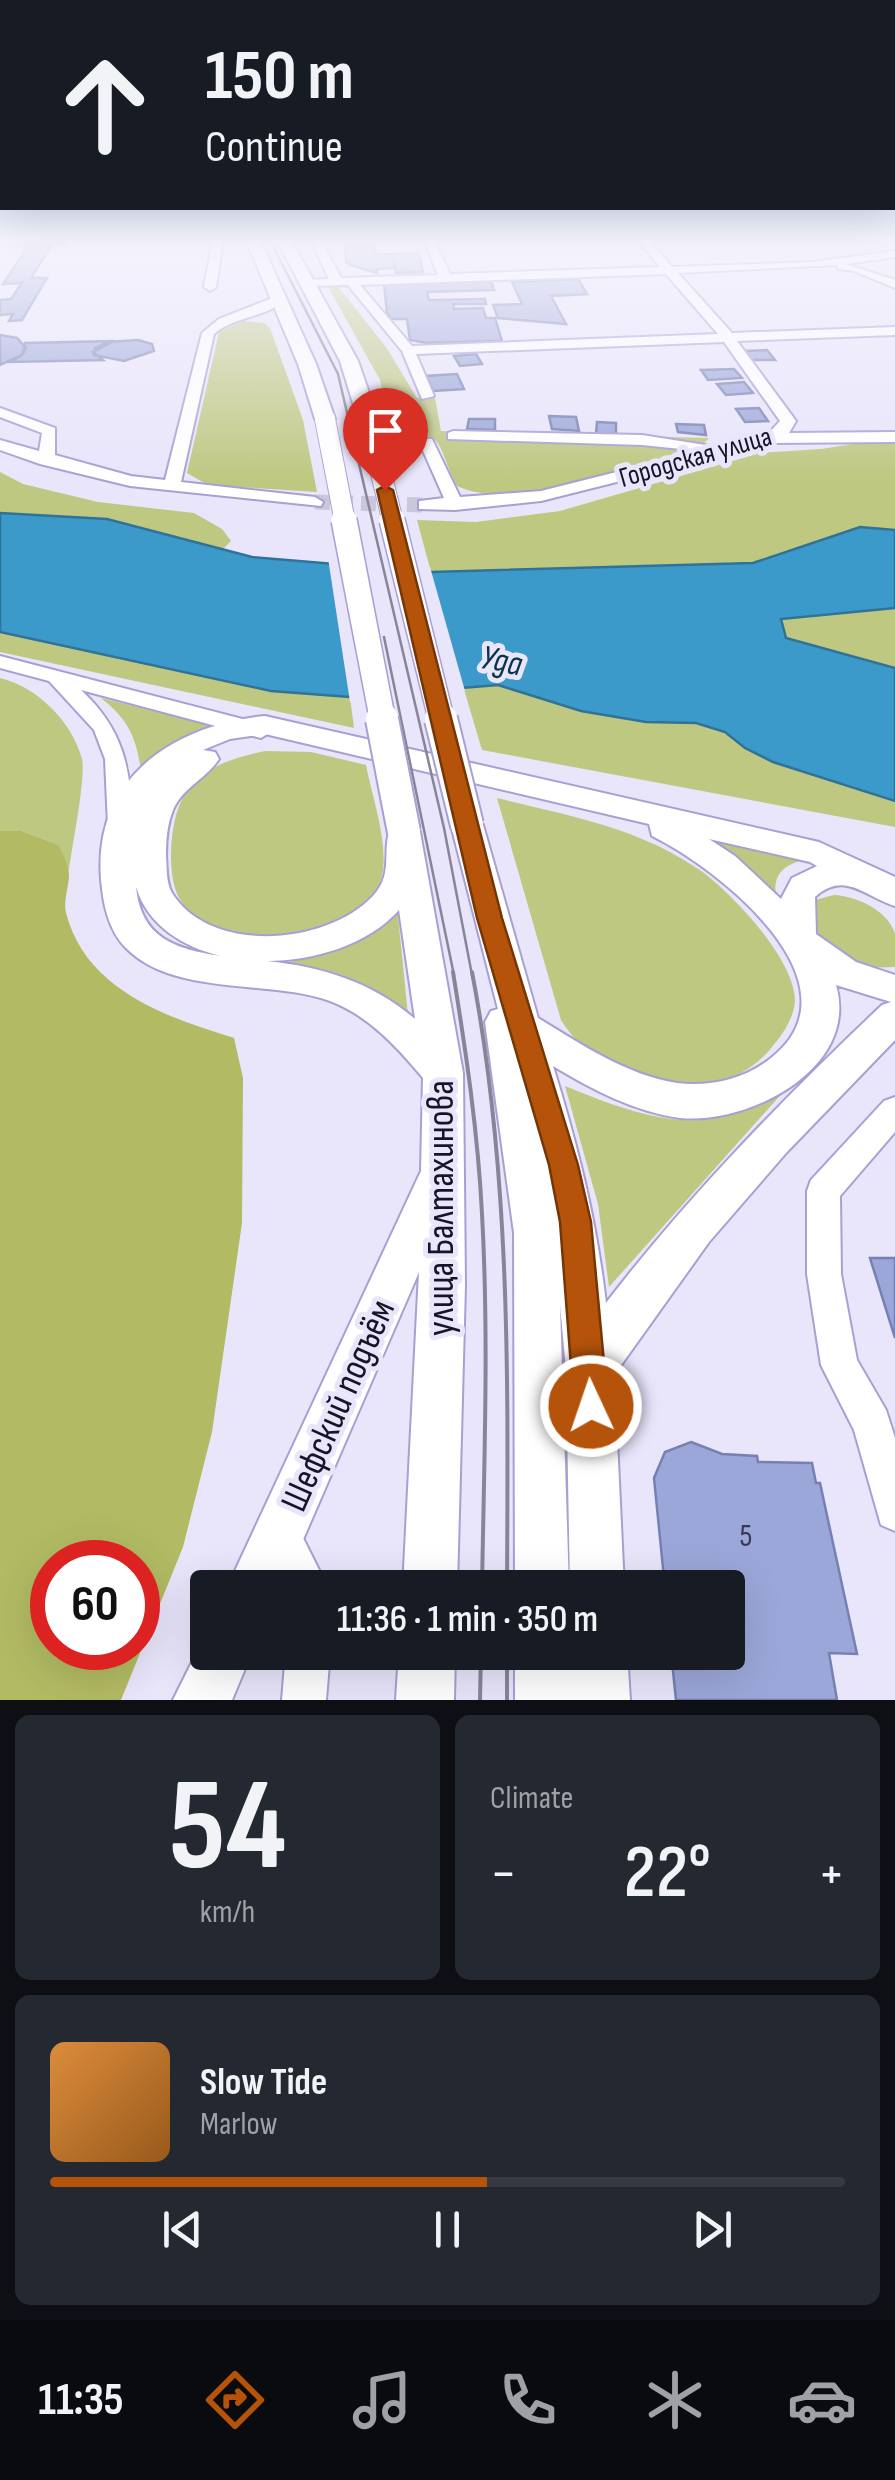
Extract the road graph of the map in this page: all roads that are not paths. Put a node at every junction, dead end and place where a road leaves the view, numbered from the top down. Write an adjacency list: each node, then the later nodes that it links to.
1 (229, 319): 20 (street)
2 (269, 319): 7 (street)
3 (288, 319): 7 (main road)
4 (327, 319): 30 (main road, bridge)
5 (380, 319): 10 (street)
6 (713, 319): 9 (street, Городская улица)
7 (290, 324): 28 (main road, bridge)
8 (895, 330): 9 (street)
9 (726, 336): 10 (street); 16 (street, Городская улица)
10 (408, 350): 11 (street)
11 (428, 396)
12 (0, 412): 19 (street)
13 (453, 436): 18 (street)
14 (895, 436): 16 (street)
15 (403, 438): 23 (street)
16 (772, 438): 18 (street, Городская улица)
17 (0, 446): 19 (street)
18 (716, 449): 23 (street, Городская улица)
19 (46, 460): 20 (street)
20 (172, 487): 21 (street)
21 (315, 502)
22 (424, 505): 23 (street, Городская улица)
23 (455, 505)
24 (0, 662): 25 (street)
25 (55, 678): 26 (street); 27 (street)
26 (266, 730): 27 (main road); 28 (main road); 29 (main road); 31 (main road)
27 (120, 825): 35 (main road)
28 (404, 832): 35 (main road, улица Балтахинова)
29 (883, 886): 31 (main road)
30 (490, 918): 34 (main road); 45 (main road)
31 (800, 940): 32 (main road); 34 (main road)
32 (895, 989)
33 (895, 1016): 38 (main road)
34 (524, 1029): 38 (main road)
35 (443, 1073): 37 (main road, улица Балтахинова)
36 (895, 1110): 39 (street)
37 (444, 1168): 41 (main road, Шефский подъём); 44 (main road, улица Балтахинова)
38 (590, 1369): 46 (main road)
39 (883, 1425): 40 (street)
40 (895, 1512)
41 (279, 1532): 42 (main road, Шефский подъём); 43 (street)
42 (262, 1570)
43 (298, 1570)
44 (431, 1570)
45 (542, 1570)
46 (596, 1570)
47 (216, 1670): 52 (main road)
48 (306, 1670): 53 (street)
49 (427, 1670): 54 (main road)
50 (544, 1670): 55 (main road)
51 (600, 1670): 56 (main road)
52 (202, 1700)
53 (304, 1700)
54 (426, 1700)
55 (544, 1700)
56 (601, 1700)

